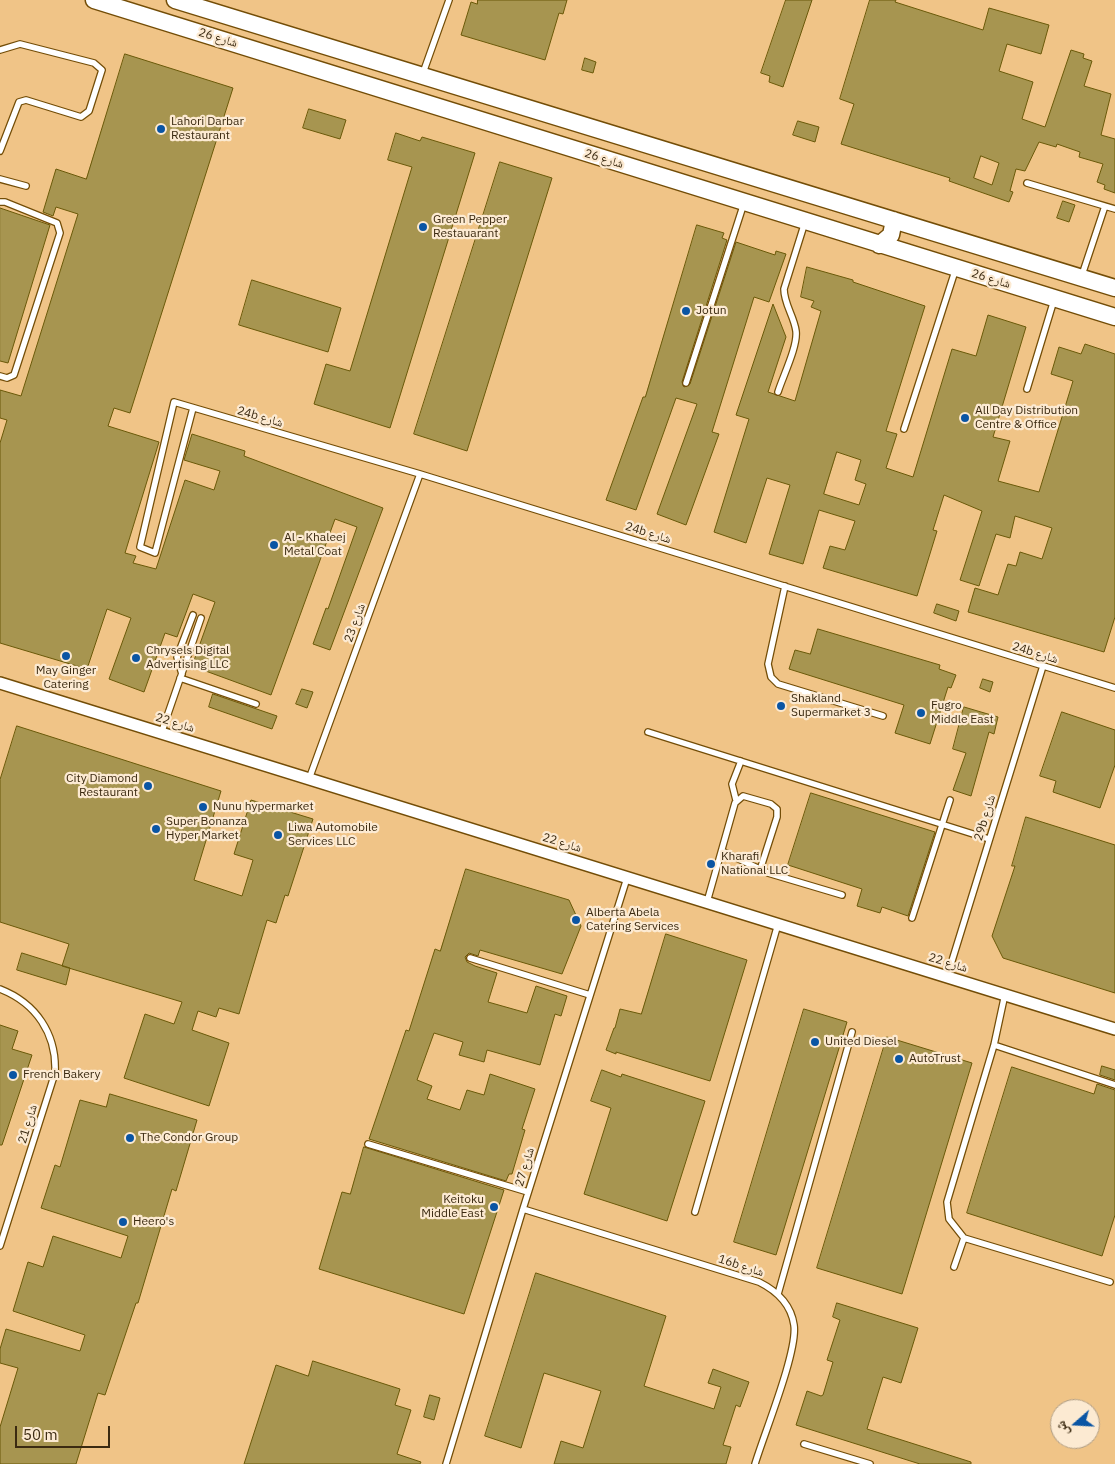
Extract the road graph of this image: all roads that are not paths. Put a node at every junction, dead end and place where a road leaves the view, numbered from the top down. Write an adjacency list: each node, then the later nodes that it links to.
1 (94, 0): 11 (street, شارع 26)
2 (175, 0): 5 (street, شارع 26)
3 (449, 0): 5 (lane)
4 (0, 50): 6 (lane)
5 (422, 74): 14 (street, شارع 26)
6 (0, 151)
7 (0, 179): 9 (lane)
8 (1027, 183): 12 (lane)
9 (26, 186)
10 (0, 202): 22 (lane)
11 (744, 203): 15 (street, شارع 26); 23 (lane)
12 (1105, 206): 13 (lane); 18 (lane)
13 (1115, 209)
14 (894, 220): 16 (street); 18 (street, شارع 26)
15 (805, 222): 16 (street, شارع 26); 25 (lane)
16 (879, 245): 17 (street, شارع 26)
17 (956, 268): 20 (street, شارع 26); 27 (lane)
18 (1082, 277): 19 (street, شارع 26)
19 (1115, 288)
20 (1055, 299): 21 (street, شارع 26); 24 (lane)
21 (1115, 317)
22 (0, 376)
23 (686, 383)
24 (1027, 389)
25 (778, 392)
26 (193, 408): 26 (lane, 24b شارع); 28 (lane, 24b شارع)
27 (904, 429)
28 (420, 474): 29 (lane, 24b شارع); 41 (lane, شارع 23)
29 (785, 586): 32 (lane, 24b شارع); 37 (lane)
30 (192, 615): 33 (lane)
31 (200, 618): 33 (lane)
32 (1043, 666): 35 (lane, 24b شارع); 45 (lane, 29b شارع)
33 (181, 676): 36 (lane); 39 (lane)
34 (0, 684): 39 (street, شارع 22)
35 (1115, 688)
36 (256, 704)
37 (883, 716)
38 (648, 732): 40 (lane)
39 (161, 734): 41 (street, شارع 22)
40 (740, 761): 42 (lane); 44 (lane)
41 (309, 779): 48 (street, شارع 22)
42 (736, 800): 46 (lane); 47 (lane)
43 (950, 800): 44 (lane)
44 (942, 824): 45 (lane); 51 (lane)
45 (990, 839): 54 (lane, 29b شارع)
46 (722, 851): 47 (lane); 50 (lane)
47 (760, 870): 49 (lane)
48 (627, 878): 50 (street, شارع 22); 57 (lane, شارع 27)
49 (842, 895)
50 (707, 902): 52 (street, شارع 22)
51 (912, 918)
52 (778, 924): 54 (street, شارع 22); 65 (lane)
53 (470, 958): 57 (lane)
54 (947, 977): 56 (street, شارع 22)
55 (0, 989): 67 (lane, شارع 21)
56 (1005, 994): 58 (street, شارع 22); 60 (lane)
57 (590, 995): 63 (lane, شارع 27)
58 (1115, 1029)
59 (852, 1032): 70 (lane)
60 (994, 1045): 61 (lane); 66 (lane)
61 (1115, 1085)
62 (368, 1144): 63 (lane)
63 (528, 1192): 64 (lane, شارع 27)
64 (523, 1209): 70 (lane, 16b شارع); 72 (lane, شارع 27)
65 (695, 1212)
66 (964, 1238): 68 (lane); 69 (lane)
67 (0, 1246)
68 (954, 1267)
69 (1110, 1282)
70 (778, 1294): 73 (lane, 16b شارع)
71 (804, 1444): 74 (lane)
72 (446, 1464)
73 (755, 1464)
74 (870, 1464)

